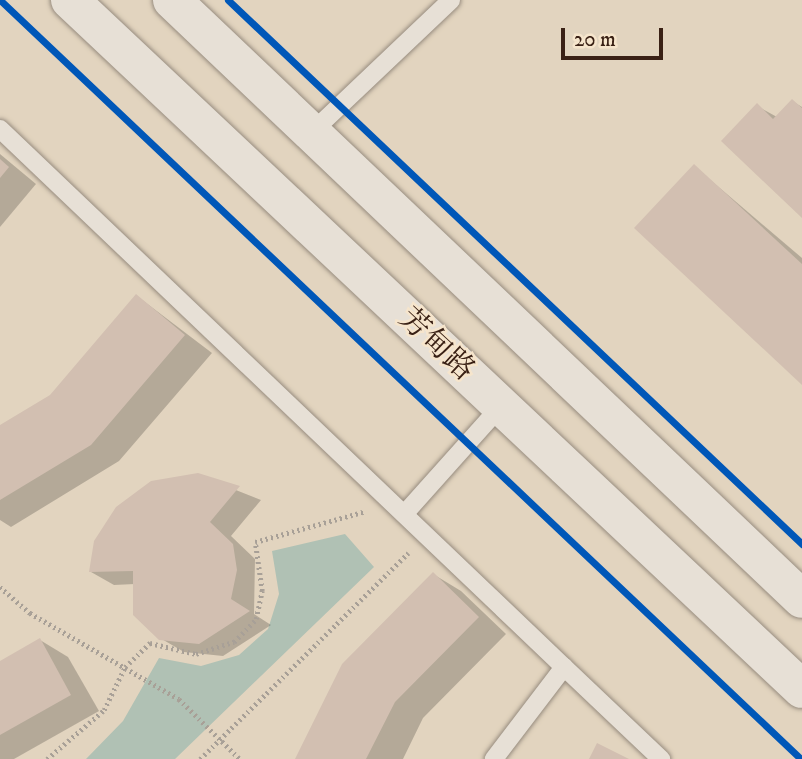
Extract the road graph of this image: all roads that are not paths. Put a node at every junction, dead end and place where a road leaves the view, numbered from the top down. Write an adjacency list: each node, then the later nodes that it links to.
1 (69, 0): 6 (main road, 芳甸路)
2 (172, 0): 5 (main road)
3 (451, 0): 5 (lane)
4 (0, 130): 7 (lane)
5 (312, 133): 8 (main road)
6 (501, 406): 7 (lane); 10 (main road, 芳甸路)
7 (403, 507): 9 (lane)
8 (802, 599)
9 (564, 667): 11 (lane); 12 (lane)
10 (802, 689)
11 (494, 759)
12 (661, 759)

